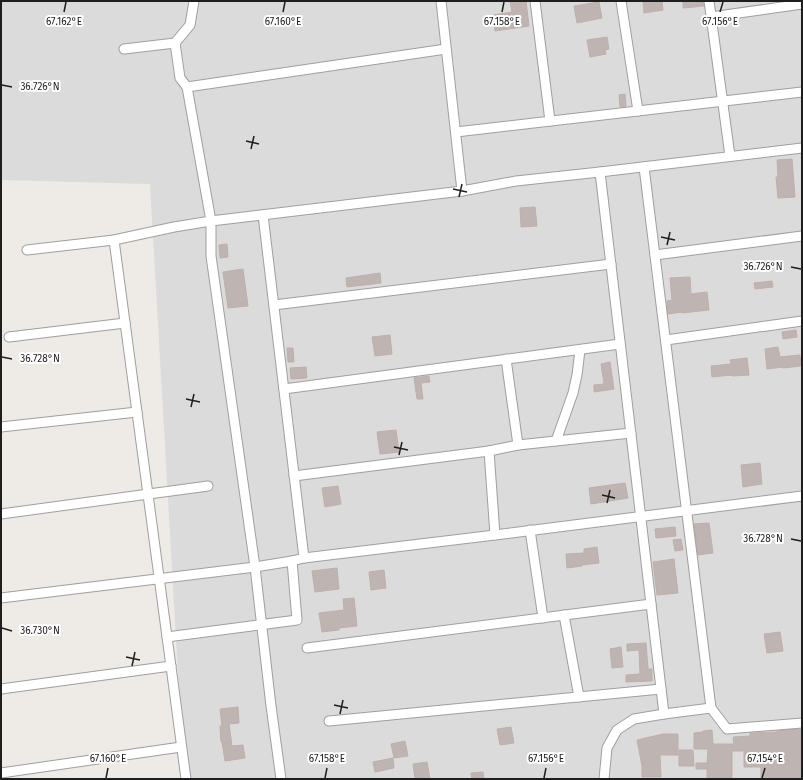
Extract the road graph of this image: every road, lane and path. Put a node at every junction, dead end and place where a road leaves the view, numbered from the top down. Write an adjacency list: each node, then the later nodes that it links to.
1 (194, 1): 8 (street)
2 (441, 1): 10 (street)
3 (535, 1): 15 (street)
4 (621, 1): 14 (street)
5 (709, 1): 7 (street)
6 (802, 4): 7 (street)
7 (711, 17): 13 (street)
8 (175, 43): 9 (street); 11 (street)
9 (124, 49)
10 (446, 50): 11 (street); 16 (street)
11 (187, 87): 23 (street)
12 (802, 92): 13 (street)
13 (722, 101): 14 (street); 18 (street)
14 (638, 111): 15 (street)
15 (550, 121): 16 (street)
16 (456, 132): 21 (street)
17 (802, 148): 18 (street)
18 (730, 156): 19 (street)
19 (644, 167): 20 (street); 27 (street)
20 (600, 172): 21 (street); 28 (street)
21 (462, 191): 22 (street)
22 (263, 215): 23 (street); 29 (street)
23 (210, 221): 25 (street); 55 (street)
24 (802, 236): 27 (street)
25 (114, 240): 26 (street); 31 (street)
26 (27, 250)
27 (655, 255): 33 (street)
28 (610, 264): 29 (street); 34 (street)
29 (274, 305): 37 (street)
30 (802, 321): 33 (street)
31 (125, 323): 32 (street); 38 (street)
32 (9, 337)
33 (666, 340): 48 (street)
34 (620, 344): 35 (street); 40 (street)
35 (580, 350): 36 (street); 41 (street)
36 (506, 359): 37 (street); 42 (street)
37 (284, 390): 44 (street)
38 (137, 412): 39 (street); 46 (street)
39 (1, 427)
40 (631, 433): 41 (street); 50 (street)
41 (556, 441): 42 (street)
42 (518, 445): 43 (street)
43 (489, 451): 44 (street); 52 (street)
44 (294, 476): 53 (street)
45 (208, 486): 46 (street)
46 (148, 494): 49 (street); 56 (street)
47 (802, 496): 48 (street)
48 (687, 511): 50 (street); 68 (street)
49 (1, 514)
50 (640, 517): 51 (street); 58 (street)
51 (530, 530): 52 (street); 60 (street)
52 (495, 535): 53 (street)
53 (304, 558): 54 (street)
54 (292, 561): 55 (street); 61 (street)
55 (255, 567): 56 (street); 61 (street)
56 (159, 579): 57 (street); 62 (street)
57 (1, 598)
58 (651, 604): 59 (street); 66 (street)
59 (564, 615): 60 (street); 67 (street)
60 (543, 618): 63 (street)
61 (262, 625): 62 (street); 75 (street)
62 (167, 637): 64 (street)
63 (307, 648)
64 (171, 666): 65 (street); 72 (street)
65 (1, 689)
66 (661, 689): 67 (street); 69 (street)
67 (579, 697): 70 (street)
68 (711, 708): 69 (street); 71 (street)
69 (664, 714): 76 (street)
70 (329, 722)
71 (802, 723)
72 (181, 746): 73 (street); 74 (street)
73 (1, 772)
74 (186, 779)
75 (281, 779)
76 (602, 779)

